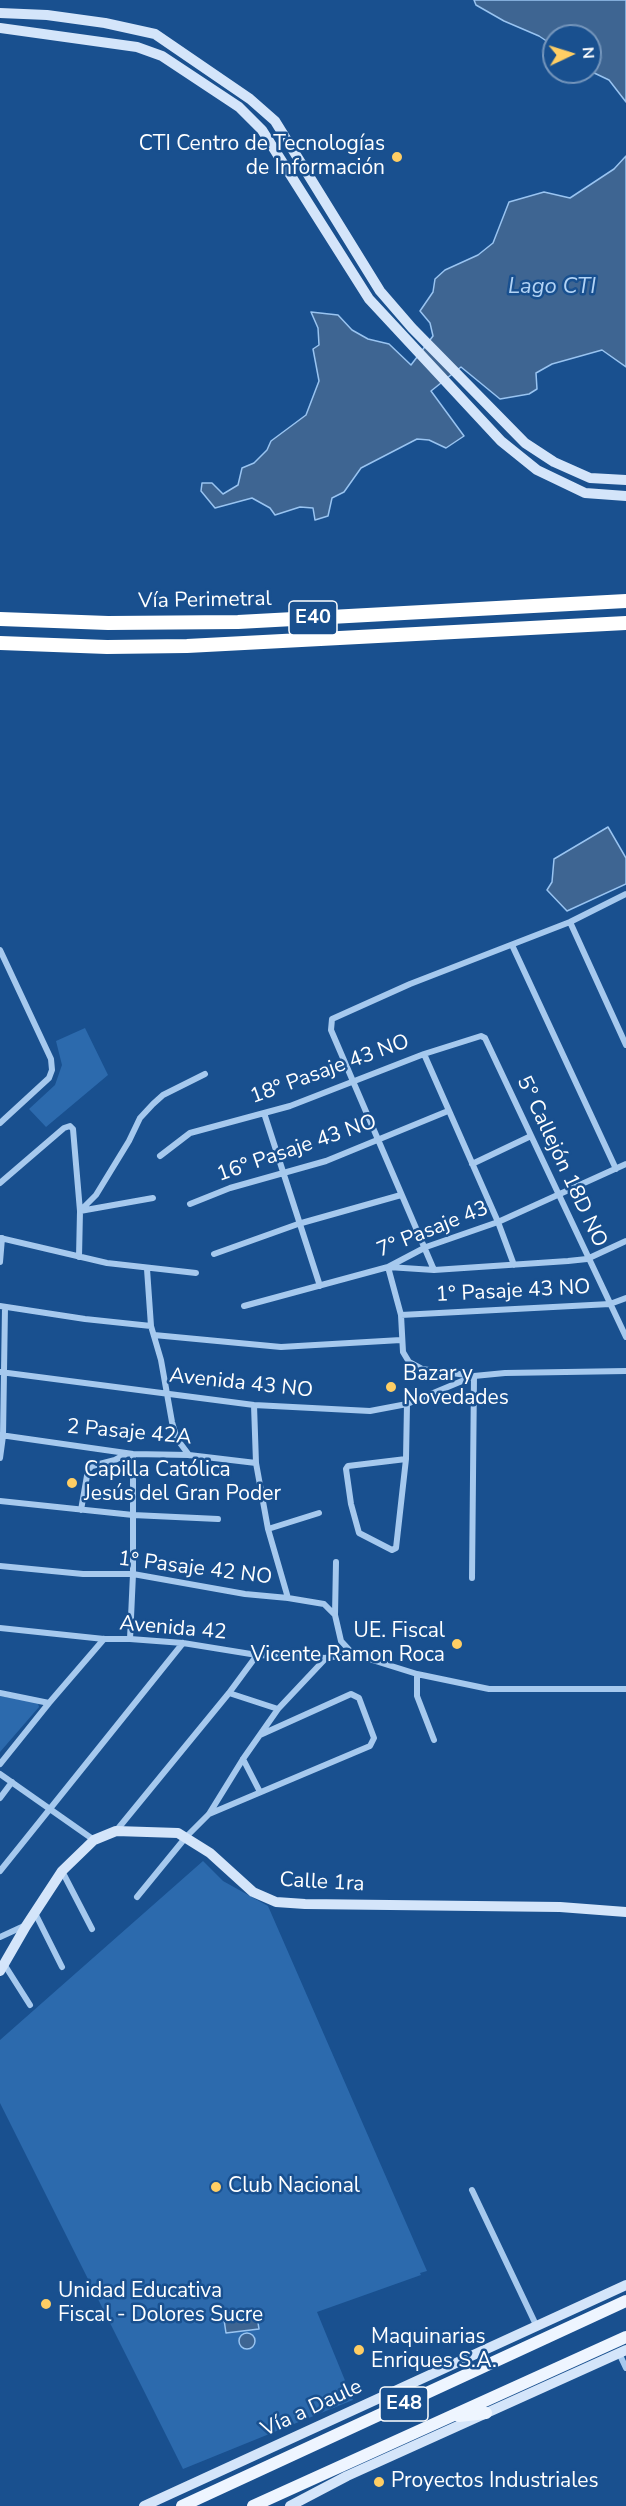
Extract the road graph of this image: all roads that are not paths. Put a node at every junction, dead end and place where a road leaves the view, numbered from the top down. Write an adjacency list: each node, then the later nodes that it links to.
1 (0, 14): 3 (main road)
2 (0, 28): 4 (main road)
3 (626, 480)
4 (626, 496)
5 (626, 601): 6 (highway, Vía Perimetral / E40)
6 (0, 619)
7 (626, 623): 8 (highway, Vía Perimetral / E40)
8 (0, 643)
9 (626, 894): 10 (street)
10 (570, 922): 11 (street); 14 (street)
11 (512, 945): 17 (street); 26 (street)
12 (0, 950): 20 (street)
13 (481, 1036): 15 (street, 18° Pasaje 43 NO); 21 (street, 5° Callejón 18D NO)
14 (626, 1045)
15 (424, 1054): 17 (street, 18° Pasaje 43 NO); 18 (street)
16 (205, 1074): 33 (street)
17 (352, 1082): 19 (street, 18° Pasaje 43 NO); 22 (street)
18 (448, 1111): 22 (street, 16° Pasaje 43 NO); 24 (street)
19 (264, 1113): 23 (street, 18° Pasaje 43 NO); 27 (street)
20 (0, 1123)
21 (531, 1136): 24 (street); 30 (street, 5° Callejón 18D NO)
22 (377, 1141): 27 (street, 16° Pasaje 43 NO); 29 (street)
23 (160, 1156)
24 (472, 1164): 34 (street)
25 (626, 1164): 26 (street, 7° Pasaje 43)
26 (616, 1169): 30 (street, 7° Pasaje 43)
27 (284, 1173): 32 (street, 16° Pasaje 43 NO); 35 (street)
28 (0, 1183): 33 (street)
29 (401, 1195): 35 (street); 38 (street)
30 (560, 1196): 34 (street, 7° Pasaje 43); 41 (street, 5° Callejón 18D NO)
31 (153, 1198): 33 (street)
32 (190, 1204)
33 (80, 1211): 40 (street)
34 (498, 1222): 38 (street, 7° Pasaje 43); 43 (street)
35 (298, 1224): 39 (street); 48 (street)
36 (1, 1238): 40 (street); 42 (street)
37 (626, 1241): 41 (street)
38 (426, 1247): 44 (street, 7° Pasaje 43); 46 (street)
39 (214, 1254)
40 (79, 1257): 45 (street)
41 (587, 1259): 43 (street); 50 (street, 5° Callejón 18D NO)
42 (0, 1262)
43 (514, 1265): 46 (street)
44 (388, 1267): 46 (street); 48 (street, 7° Pasaje 43); 53 (street, Avenida 43 NO)
45 (147, 1269): 47 (street); 54 (street)
46 (434, 1270)
47 (196, 1273)
48 (320, 1286): 52 (street, 7° Pasaje 43)
49 (626, 1298): 50 (street, 1° Pasaje 43 NO)
50 (610, 1304): 53 (street, 1° Pasaje 43 NO); 56 (street, 5° Callejón 18D NO)
51 (3, 1306): 54 (street); 59 (street)
52 (244, 1306)
53 (401, 1315): 57 (street, Avenida 43 NO)
54 (151, 1326): 55 (street)
55 (154, 1335): 57 (street); 61 (street)
56 (626, 1337)
57 (401, 1340): 60 (street, Avenida 43 NO)
58 (626, 1371): 60 (street, Avenida 43 NO)
59 (2, 1373): 61 (street, Avenida 43 NO); 64 (street)
60 (474, 1376): 62 (street, Avenida 43 NO); 79 (street)
61 (167, 1394): 63 (street, Avenida 43 NO); 66 (street)
62 (407, 1404): 63 (street, Avenida 43 NO); 68 (street)
63 (254, 1405): 69 (street)
64 (2, 1436): 65 (street, 2 Pasaje 42A); 67 (street)
65 (130, 1454): 66 (street, 2 Pasaje 42A); 71 (street); 73 (street)
66 (189, 1455): 69 (street, 2 Pasaje 42A)
67 (0, 1458)
68 (406, 1459): 68 (street)
69 (256, 1463): 75 (street)
70 (0, 1501): 71 (street)
71 (81, 1510): 73 (street)
72 (319, 1513): 75 (street)
73 (133, 1515): 74 (street); 78 (street)
74 (218, 1519)
75 (268, 1528): 80 (street)
76 (336, 1562): 81 (street)
77 (0, 1566): 78 (street, 1° Pasaje 42 NO)
78 (133, 1574): 80 (street, 1° Pasaje 42 NO); 84 (street)
79 (472, 1578)
80 (288, 1598): 81 (street, 1° Pasaje 42 NO)
81 (335, 1615): 87 (street)
82 (0, 1628): 83 (street, Avenida 42)
83 (104, 1639): 84 (street, Avenida 42); 93 (street)
84 (130, 1639): 85 (street, Avenida 42)
85 (183, 1643): 86 (street, Avenida 42); 103 (street)
86 (257, 1654): 88 (street, Avenida 42); 92 (street)
87 (353, 1654): 88 (street, Avenida 42); 89 (street, Avenida 42)
88 (326, 1658): 94 (street)
89 (417, 1674): 90 (street, Avenida 42); 96 (street)
90 (626, 1689)
91 (0, 1693): 93 (street)
92 (229, 1694): 94 (street); 105 (street)
93 (49, 1703): 98 (street)
94 (278, 1709): 95 (street)
95 (260, 1735): 97 (street); 101 (street)
96 (434, 1740)
97 (243, 1759): 101 (street); 104 (street)
98 (0, 1764)
99 (0, 1774): 100 (street)
100 (12, 1782): 102 (street); 103 (street)
101 (260, 1792): 104 (street)
102 (0, 1798)
103 (50, 1809): 107 (street); 108 (street)
104 (209, 1814): 106 (street)
105 (116, 1831): 106 (main road, Calle 1ra); 107 (main road, Calle 1ra)
106 (186, 1838): 110 (street); 111 (main road, Calle 1ra)
107 (94, 1840): 109 (main road, Calle 1ra)
108 (0, 1871)
109 (62, 1871): 112 (main road, Calle 1ra); 114 (street)
110 (137, 1897)
111 (626, 1912)
112 (35, 1913): 113 (main road, Calle 1ra); 117 (street)
113 (26, 1926): 115 (street); 116 (main road, Calle 1ra)
114 (92, 1929)
115 (0, 1937)
116 (2, 1967): 118 (street)
117 (62, 1967)
118 (30, 2005)
119 (472, 2190): 122 (street)
120 (626, 2285): 122 (main road, Vía a Daule / E48)
121 (626, 2301): 129 (main road, Vía a Daule / E48)
122 (537, 2327): 128 (main road, Vía a Daule / E48)
123 (626, 2337): 127 (main road, E48)
124 (623, 2352): 125 (street); 126 (main road, E48)
125 (626, 2368)
126 (486, 2413): 127 (main road); 131 (main road, E48)
127 (446, 2418): 130 (main road, E48)
128 (144, 2506)
129 (182, 2506)
130 (253, 2506)
131 (290, 2506)

